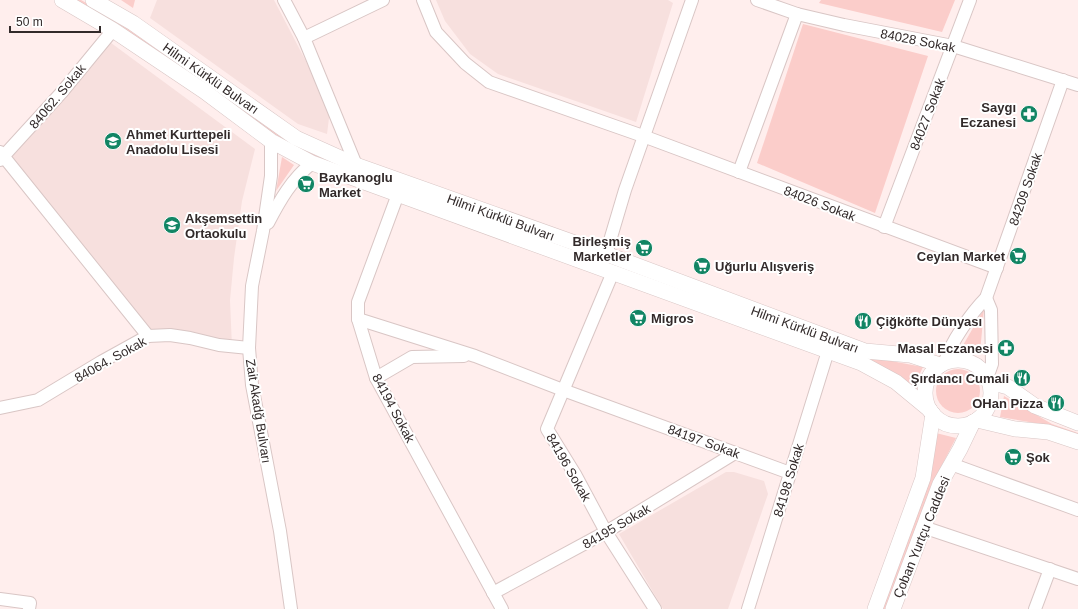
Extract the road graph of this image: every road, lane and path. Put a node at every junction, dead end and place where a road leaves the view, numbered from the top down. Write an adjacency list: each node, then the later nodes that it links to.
1 (62, 0): 10 (main road, Hilmi Kürklü Bulvarı)
2 (93, 0): 19 (main road, Hilmi Kürklü Bulvarı)
3 (284, 0): 11 (street)
4 (383, 0): 11 (street)
5 (423, 0): 15 (street, 84026 Sokak)
6 (692, 0): 15 (street)
7 (757, 0): 9 (street, 84028 Sokak)
8 (970, 0): 12 (street, 84027 Sokak)
9 (797, 14): 12 (street, 84028 Sokak); 20 (street)
10 (113, 30): 16 (main road, Hilmi Kürklü Bulvarı); 17 (street, 84062. Sokak)
11 (304, 38): 19 (street)
12 (953, 46): 13 (street, 84028 Sokak); 22 (street, 84027 Sokak)
13 (1063, 80): 14 (street, 84028 Sokak); 25 (street, 84209 Sokak)
14 (1078, 86)
15 (643, 136): 20 (street, 84026 Sokak); 24 (street)
16 (271, 141): 18 (main road, Hilmi Kürklü Bulvarı); 23 (street, Zait Akadğ Bulvarı)
17 (1, 157): 29 (street)
18 (312, 162): 21 (main road, Hilmi Kürklü Bulvarı); 23 (street)
19 (356, 164): 24 (main road, Hilmi Kürklü Bulvarı)
20 (739, 172): 22 (street, 84026 Sokak)
21 (398, 194): 26 (main road, Hilmi Kürklü Bulvarı); 28 (street, 84194 Sokak)
22 (884, 227): 25 (street, 84026 Sokak)
23 (263, 231): 30 (street, Zait Akadğ Bulvarı)
24 (606, 254): 33 (main road, Hilmi Kürklü Bulvarı)
25 (997, 268): 27 (street, 84209 Sokak)
26 (613, 272): 31 (main road, Hilmi Kürklü Bulvarı); 36 (street, 84196 Sokak)
27 (986, 298): 33 (street); 35 (street)
28 (358, 319): 32 (street, 84197 Sokak); 34 (street, 84194 Sokak)
29 (148, 336): 30 (street, 84064. Sokak); 37 (street, 84064. Sokak)
30 (249, 348): 53 (street, Zait Akadğ Bulvarı)
31 (828, 351): 38 (main road, Hilmi Kürklü Bulvarı); 44 (street, 84198 Sokak)
32 (475, 356): 34 (street); 36 (street, 84197 Sokak)
33 (943, 364): 35 (main road); 38 (main road)
34 (376, 378): 50 (street, 84194 Sokak)
35 (988, 380): 39 (main road); 40 (main road)
36 (563, 390): 44 (street, 84197 Sokak); 47 (street, 84196 Sokak)
37 (0, 408)
38 (932, 412): 39 (main road); 57 (main road, Çoban Yurtçu Caddesi)
39 (975, 421): 41 (main road); 43 (main road, Çoban Yurtçu Caddesi)
40 (1078, 423)
41 (1078, 442)
42 (735, 453): 44 (street, 84197 Sokak); 47 (street, 84195 Sokak)
43 (951, 464): 45 (street); 46 (main road, Çoban Yurtçu Caddesi)
44 (790, 473): 56 (street, 84198 Sokak)
45 (1078, 510)
46 (923, 527): 48 (street); 58 (main road, Çoban Yurtçu Caddesi)
47 (606, 532): 50 (street, 84195 Sokak); 55 (street, 84196 Sokak)
48 (1050, 569): 49 (street); 59 (street)
49 (1078, 579)
50 (493, 593): 54 (street, 84194 Sokak)
51 (0, 599): 52 (street)
52 (29, 609)
53 (291, 609)
54 (502, 609)
55 (655, 609)
56 (748, 609)
57 (875, 609)
58 (893, 609)
59 (1035, 609)

